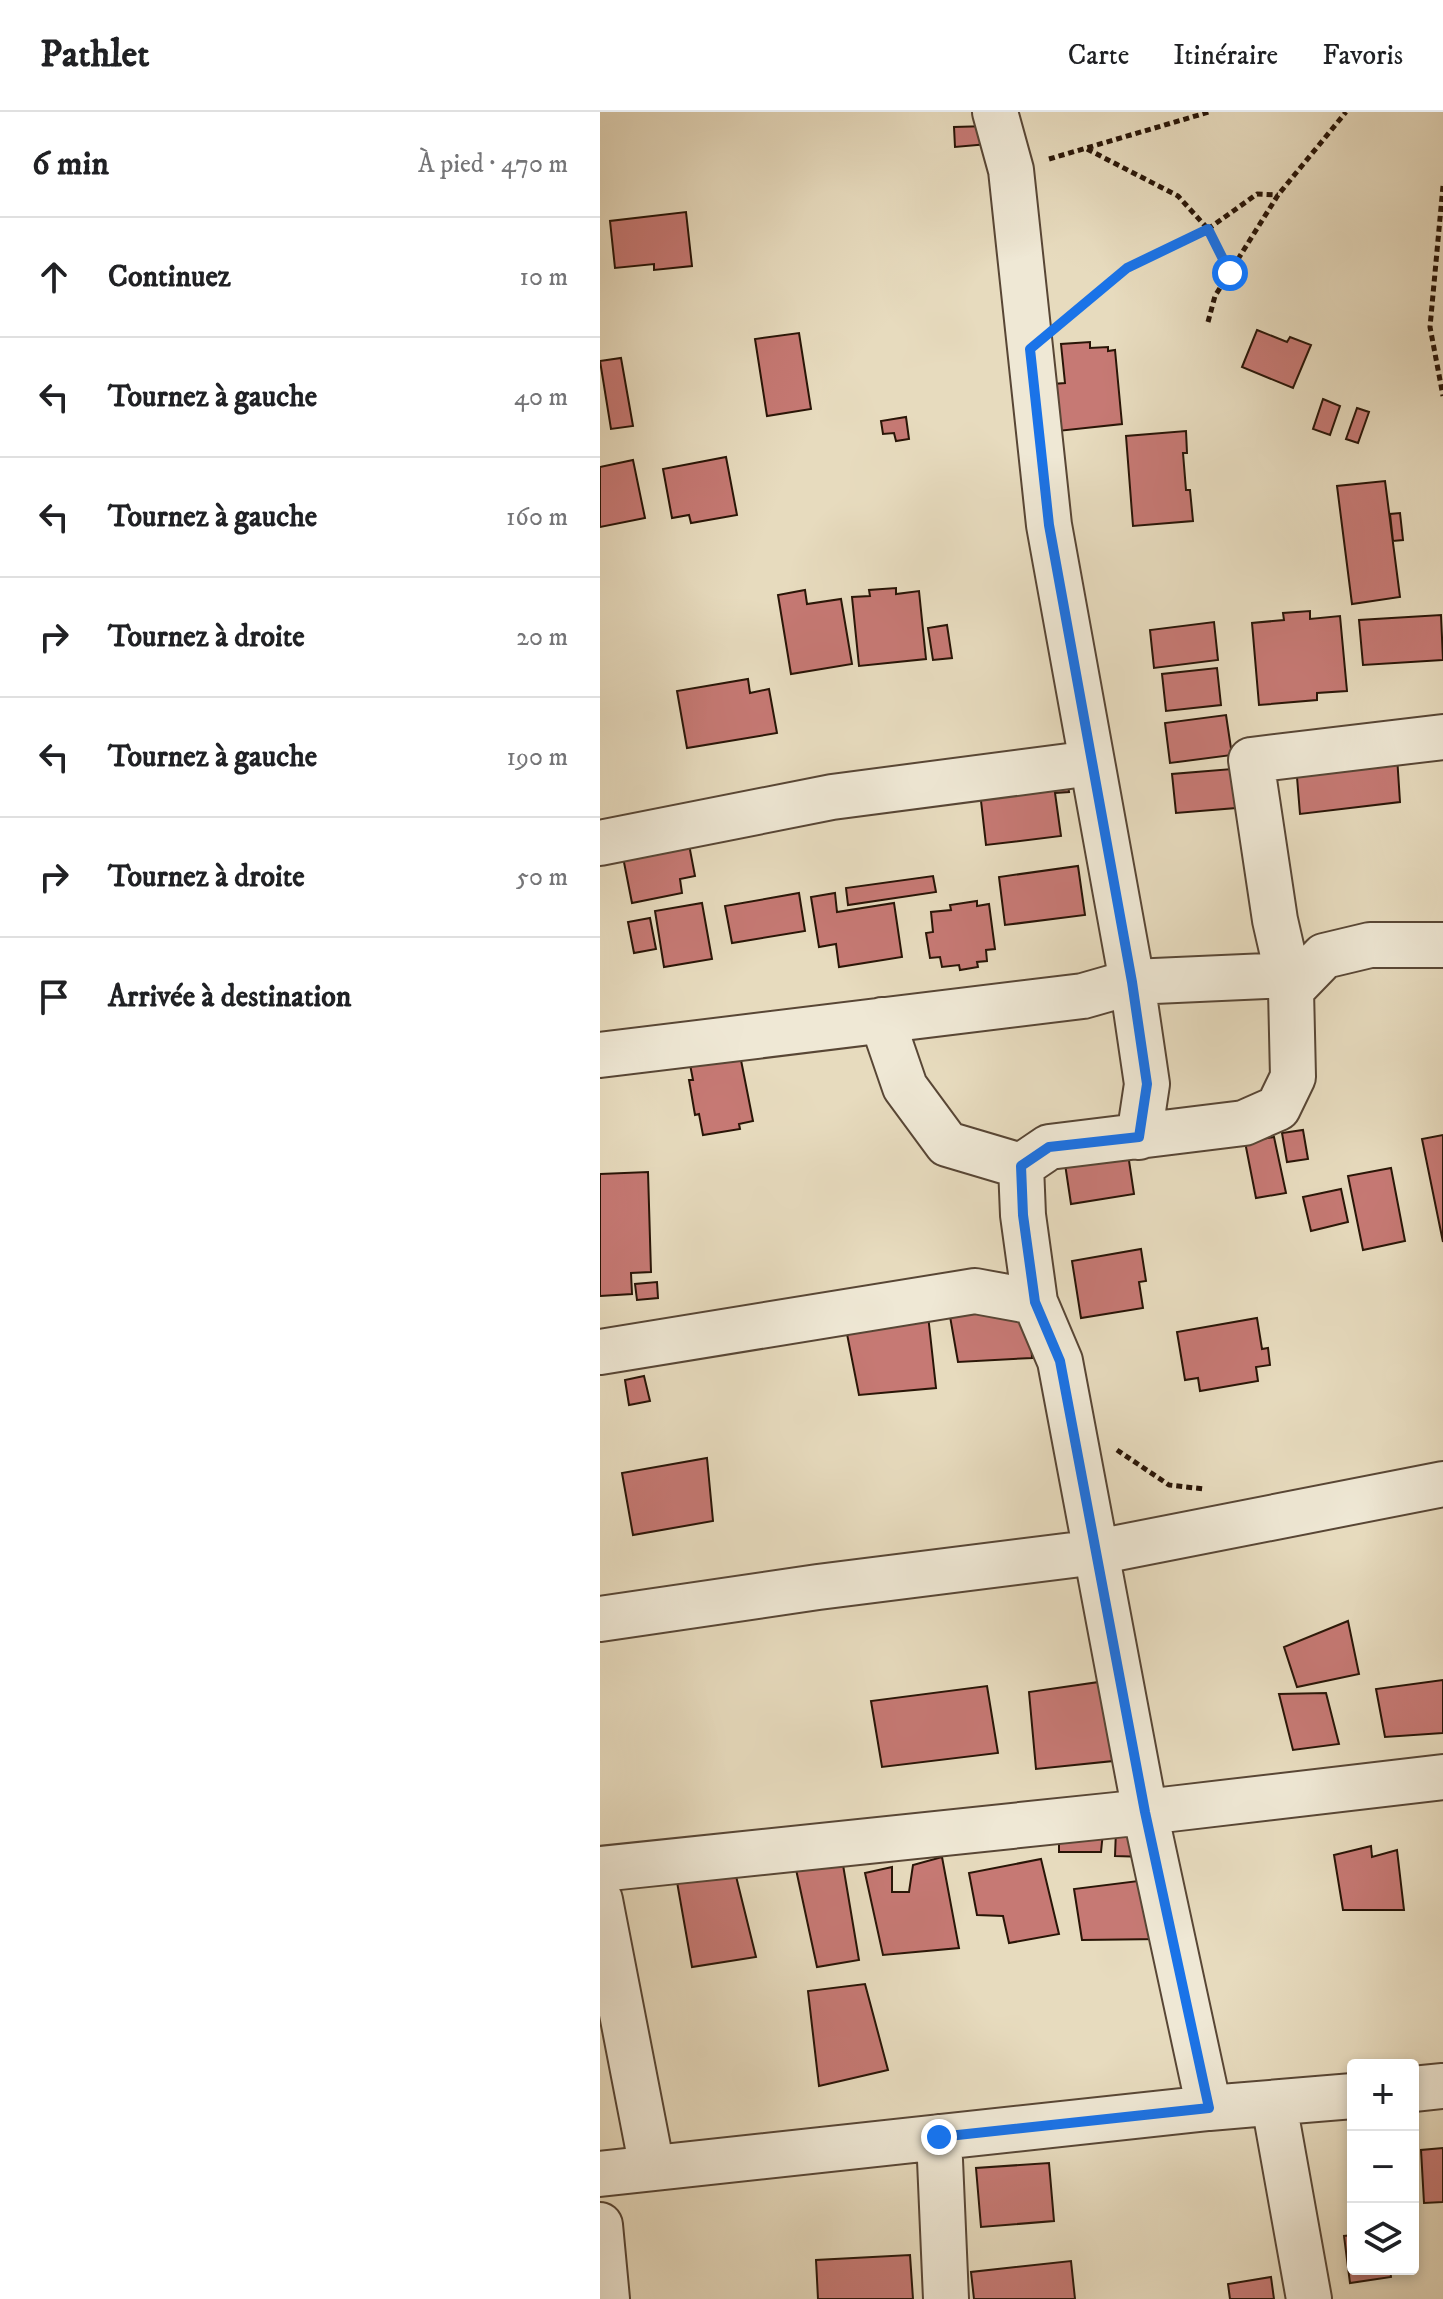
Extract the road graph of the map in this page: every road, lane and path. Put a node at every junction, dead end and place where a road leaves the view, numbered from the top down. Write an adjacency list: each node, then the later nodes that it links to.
1 (995, 112): 5 (street)
2 (1209, 112): 4 (path)
3 (1346, 112): 7 (path)
4 (1086, 149): 5 (path); 8 (path)
5 (1011, 170): 11 (street)
6 (1443, 186): 12 (path)
7 (1278, 195): 8 (path); 9 (path)
8 (1208, 229): 9 (path); 11 (path)
9 (1230, 273): 10 (path)
10 (1208, 322)
11 (1030, 349): 14 (street)
12 (1443, 396)
13 (1443, 737): 18 (street)
14 (1092, 763): 15 (street); 17 (street)
15 (600, 843)
16 (1443, 945): 18 (street)
17 (1132, 982): 18 (street); 19 (street); 21 (street)
18 (1289, 983): 21 (street)
19 (882, 1020): 20 (street); 22 (street)
20 (600, 1055)
21 (1139, 1137): 22 (street)
22 (1021, 1166): 23 (street)
23 (1035, 1302): 24 (street); 28 (street)
24 (600, 1352)
25 (1111, 1447): 27 (path)
26 (1443, 1484): 28 (street)
27 (1209, 1490)
28 (1097, 1552): 29 (street); 31 (street)
29 (600, 1619)
30 (1443, 1777): 31 (street)
31 (1145, 1812): 32 (street); 38 (street)
32 (600, 1869)
33 (600, 1900): 40 (street)
34 (1443, 2086): 35 (street)
35 (1419, 2088)
36 (1347, 2097): 37 (street)
37 (1274, 2104): 38 (street); 45 (street)
38 (1209, 2108): 39 (street)
39 (939, 2137): 40 (street); 44 (street)
40 (652, 2168): 41 (street)
41 (600, 2174)
42 (600, 2225): 43 (street)
43 (607, 2299)
44 (946, 2299)
45 (1309, 2299)

